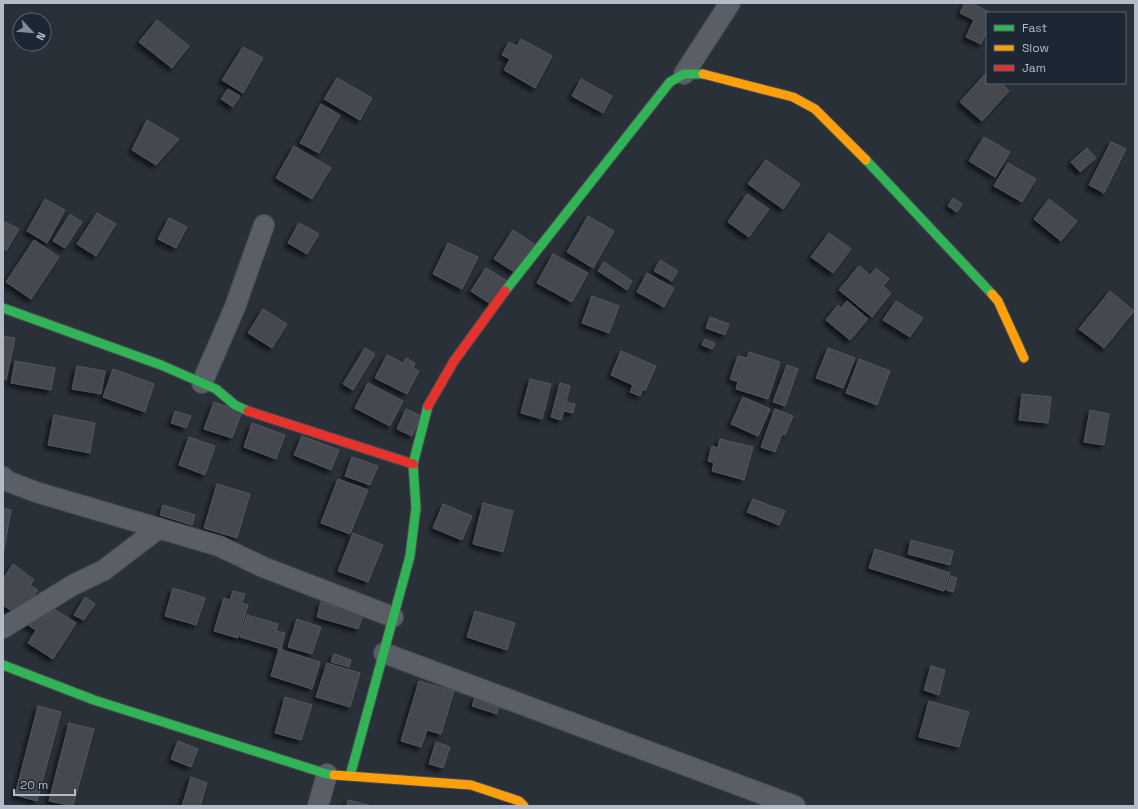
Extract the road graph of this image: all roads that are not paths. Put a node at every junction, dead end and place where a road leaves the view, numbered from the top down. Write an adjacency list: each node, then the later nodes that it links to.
1 (730, 3): 2 (street)
2 (684, 74): 5 (street); 7 (street)
3 (264, 225): 6 (street)
4 (3, 308): 6 (street)
5 (1024, 358)
6 (202, 383): 7 (street)
7 (413, 464): 10 (street)
8 (3, 477): 9 (street)
9 (159, 528): 10 (street); 11 (street)
10 (393, 617): 12 (street)
11 (3, 628)
12 (384, 653): 15 (street); 18 (street)
13 (3, 665): 14 (street)
14 (327, 774): 15 (street); 16 (street)
15 (350, 776): 17 (street)
16 (318, 806)
17 (524, 806)
18 (795, 806)

